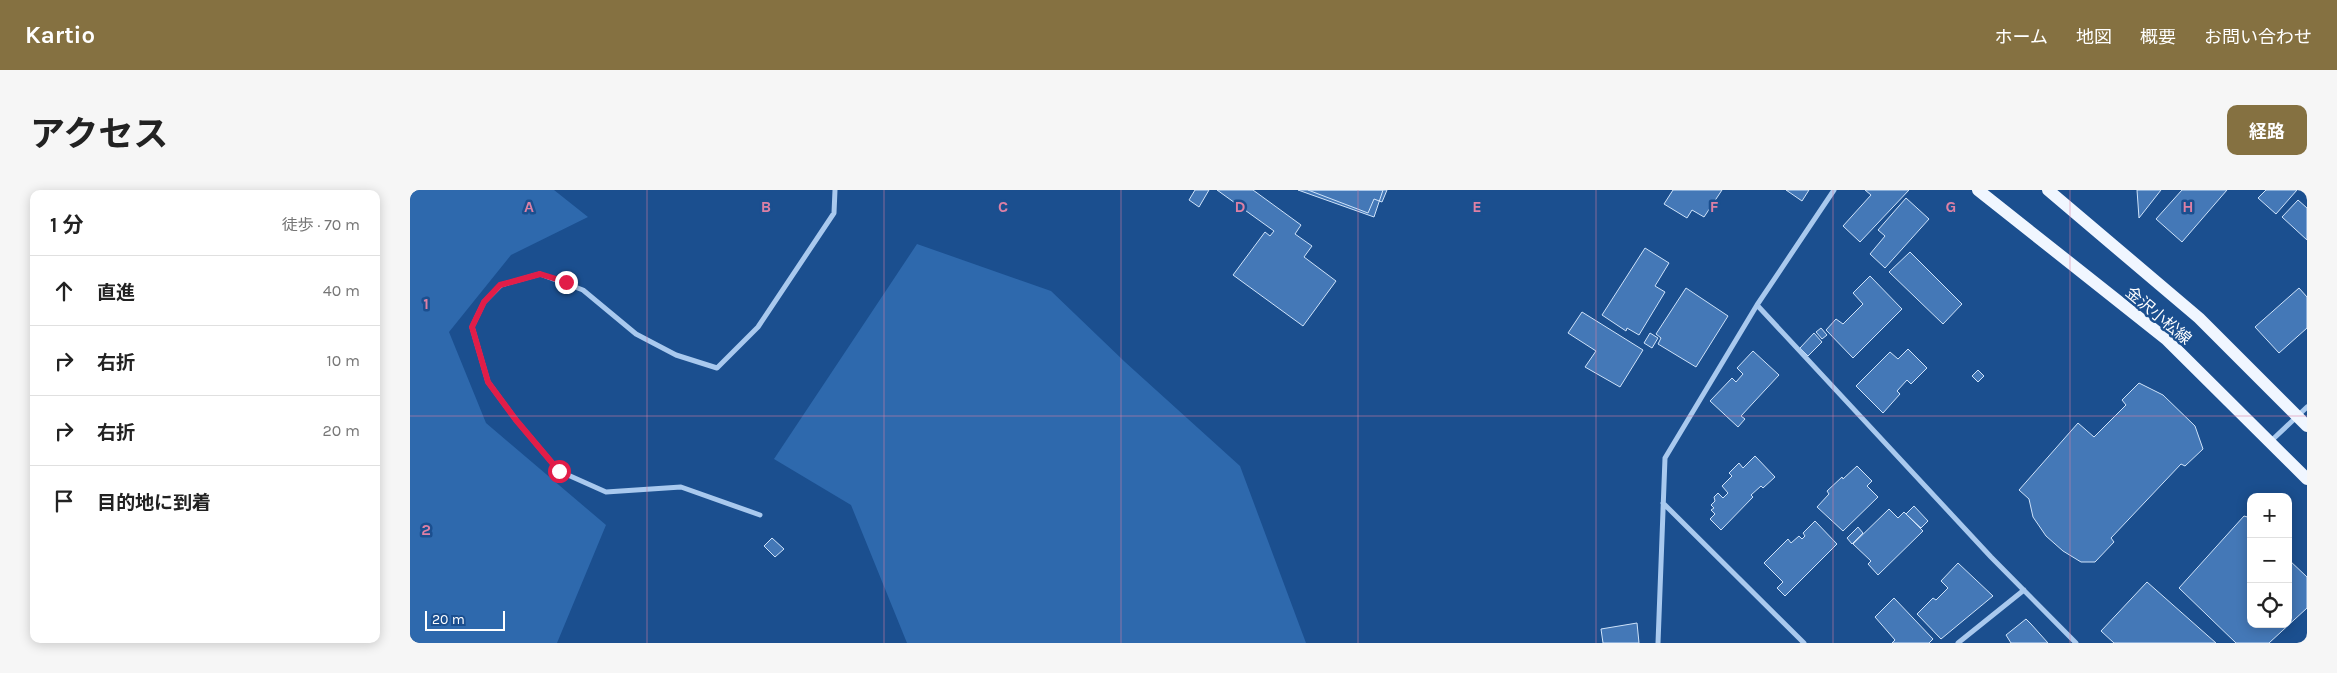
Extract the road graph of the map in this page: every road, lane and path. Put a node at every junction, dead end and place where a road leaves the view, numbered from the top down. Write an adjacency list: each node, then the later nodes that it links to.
1 (835, 190): 12 (street)
2 (1834, 190): 5 (street)
3 (1978, 190): 9 (main road, 金沢小松線)
4 (2048, 190): 7 (main road, 金沢小松線)
5 (1757, 305): 11 (street); 13 (street)
6 (2307, 407): 7 (street)
7 (2297, 416): 8 (main road, 金沢小松線); 9 (street)
8 (2307, 426)
9 (2270, 441): 10 (main road, 金沢小松線)
10 (2307, 479)
11 (1663, 503): 14 (street); 15 (street)
12 (760, 515)
13 (2024, 590): 16 (street); 17 (street)
14 (1658, 643)
15 (1804, 643)
16 (1958, 643)
17 (2076, 643)

